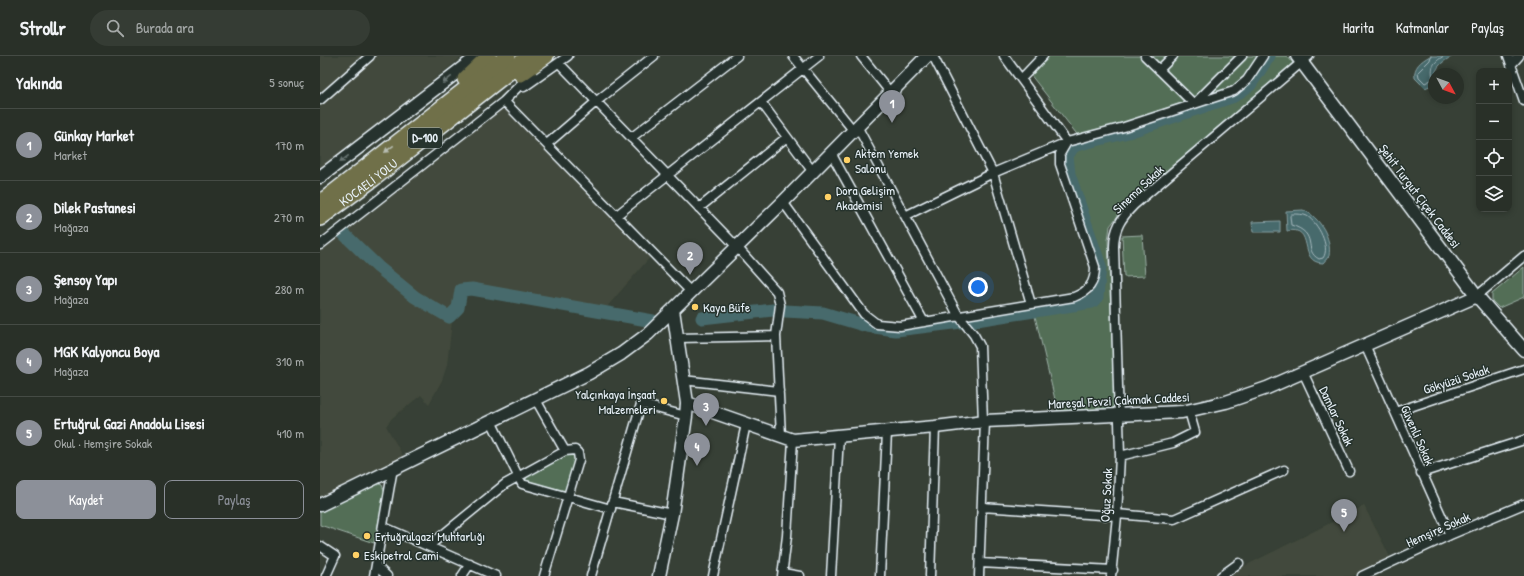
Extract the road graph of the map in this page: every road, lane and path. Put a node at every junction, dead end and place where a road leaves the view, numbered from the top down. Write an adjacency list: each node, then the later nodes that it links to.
1 (370, 56): 30 (street)
2 (478, 56): 46 (street, one-way to 46)
3 (489, 56): 37 (highway)
4 (508, 56): 37 (highway, D-100)
5 (529, 56): 47 (highway, KOCAELİ YOLU / D-100)
6 (550, 56): 31 (street)
7 (568, 56): 24 (street)
8 (654, 56): 32 (street)
9 (736, 56): 39 (street)
10 (793, 56): 26 (street)
11 (819, 56): 26 (street)
12 (861, 56): 29 (street)
13 (927, 56): 29 (street)
14 (933, 56): 44 (street)
15 (1004, 56): 28 (street)
16 (1044, 56): 28 (street)
17 (1145, 56): 27 (street)
18 (1173, 56): 27 (street)
19 (1242, 56): 35 (street)
20 (1263, 56): 35 (street)
21 (1508, 56): 25 (street)
22 (1519, 56): 25 (street)
23 (1303, 58): 58 (street, Şehit Turgut Çiçek Caddesi); 75 (street, Sinema Sokak)
24 (552, 59): 31 (street); 32 (street); 47 (highway)
25 (1511, 65): 33 (street)
26 (803, 68): 34 (street); 36 (street)
27 (1159, 70): 35 (street)
28 (1021, 79): 40 (street)
29 (890, 92): 36 (street)
30 (321, 97)
31 (504, 101): 41 (street); 54 (street)
32 (597, 101): 39 (street); 41 (street)
33 (1524, 101)
34 (761, 102): 38 (street); 45 (street)
35 (1194, 104): 40 (street)
36 (855, 128): 42 (street); 52 (street)
37 (416, 129): 49 (highway, D-100, one-way to 49)
38 (787, 137): 43 (street); 50 (street)
39 (631, 138): 45 (street)
40 (1067, 142): 44 (street); 59 (street)
41 (547, 144): 51 (street)
42 (831, 153): 43 (street); 62 (street)
43 (812, 172): 48 (street)
44 (993, 173): 52 (street); 59 (street)
45 (666, 174): 50 (street); 51 (street)
46 (320, 177)
47 (374, 179): 53 (highway, KOCAELİ YOLU / D-100)
48 (783, 202): 55 (street); 62 (street)
49 (320, 203)
50 (699, 208): 55 (street)
51 (617, 215): 57 (street)
52 (905, 216): 61 (street)
53 (320, 218)
54 (320, 245)
55 (737, 247): 57 (street); 63 (street)
56 (1524, 256): 58 (street, Mareşal Fevzi Çakmak Caddesi)
57 (691, 292): 60 (street)
58 (1477, 296): 65 (street, Mareşal Fevzi Çakmak Caddesi); 66 (street, Şehit Turgut Çiçek Caddesi)
59 (1031, 304): 61 (street)
60 (673, 310): 64 (street); 71 (street)
61 (958, 315): 62 (street); 78 (street)
62 (924, 322)
63 (776, 336): 64 (street); 70 (street)
64 (677, 338): 69 (street)
65 (1364, 345): 68 (street, Mareşal Fevzi Çakmak Caddesi); 74 (street, Güvenli Sokak)
66 (1524, 350)
67 (1524, 369): 74 (street, Gökyüzü Sokak)
68 (1303, 372): 73 (street, Mareşal Fevzi Çakmak Caddesi); 90 (street, Damlar Sokak)
69 (683, 380): 70 (street); 72 (street)
70 (779, 391): 82 (street)
71 (536, 400): 77 (street); 86 (street)
72 (686, 403): 76 (street); 79 (street, Mareşal Fevzi Çakmak Caddesi)
73 (1189, 411): 75 (street, Mareşal Fevzi Çakmak Caddesi); 87 (street)
74 (1394, 412): 91 (street, Güvenli Sokak)
75 (1119, 414): 78 (street, Mareşal Fevzi Çakmak Caddesi); 87 (street, Oğuz Sokak)
76 (686, 416): 96 (street); 98 (street)
77 (491, 421): 88 (street); 92 (street)
78 (984, 421): 80 (street, Mareşal Fevzi Çakmak Caddesi); 97 (street)
79 (746, 424): 82 (street, Mareşal Fevzi Çakmak Caddesi); 118 (street)
80 (935, 427): 81 (street, Mareşal Fevzi Çakmak Caddesi); 122 (street)
81 (887, 432): 83 (street, Mareşal Fevzi Çakmak Caddesi); 121 (street)
82 (781, 436): 84 (street, Mareşal Fevzi Çakmak Caddesi)
83 (839, 436): 84 (street, Mareşal Fevzi Çakmak Caddesi); 120 (street)
84 (793, 440): 109 (street)
85 (1524, 440): 91 (street)
86 (565, 451): 92 (street); 93 (street)
87 (1120, 456): 99 (street, Oğuz Sokak)
88 (393, 468): 94 (street); 100 (street)
89 (1284, 470): 99 (street)
90 (1349, 471)
91 (1421, 473): 101 (street, Güvenli Sokak)
92 (518, 477): 93 (street); 103 (street)
93 (567, 497): 96 (street); 115 (street)
94 (320, 504)
95 (1524, 504): 101 (street, Hemşire Sokak)
96 (612, 505): 98 (street); 116 (street)
97 (982, 507): 99 (street); 104 (street)
98 (672, 514): 117 (street)
99 (1117, 515): 108 (street, Oğuz Sokak)
100 (384, 527): 103 (street); 107 (street)
101 (1450, 535): 125 (street, Hemşire Sokak)
102 (320, 546): 110 (street)
103 (429, 546): 106 (street)
104 (980, 563): 108 (street); 123 (street)
105 (1239, 563): 124 (street)
106 (470, 564): 113 (street); 114 (street)
107 (376, 566): 111 (street); 112 (street)
108 (1112, 573)
109 (782, 574): 119 (street)
110 (326, 576)
111 (374, 576)
112 (387, 576)
113 (462, 576)
114 (496, 576)
115 (544, 576)
116 (591, 576)
117 (659, 576)
118 (713, 576)
119 (800, 576)
120 (831, 576)
121 (880, 576)
122 (930, 576)
123 (979, 576)
124 (1221, 576)
125 (1362, 576)

